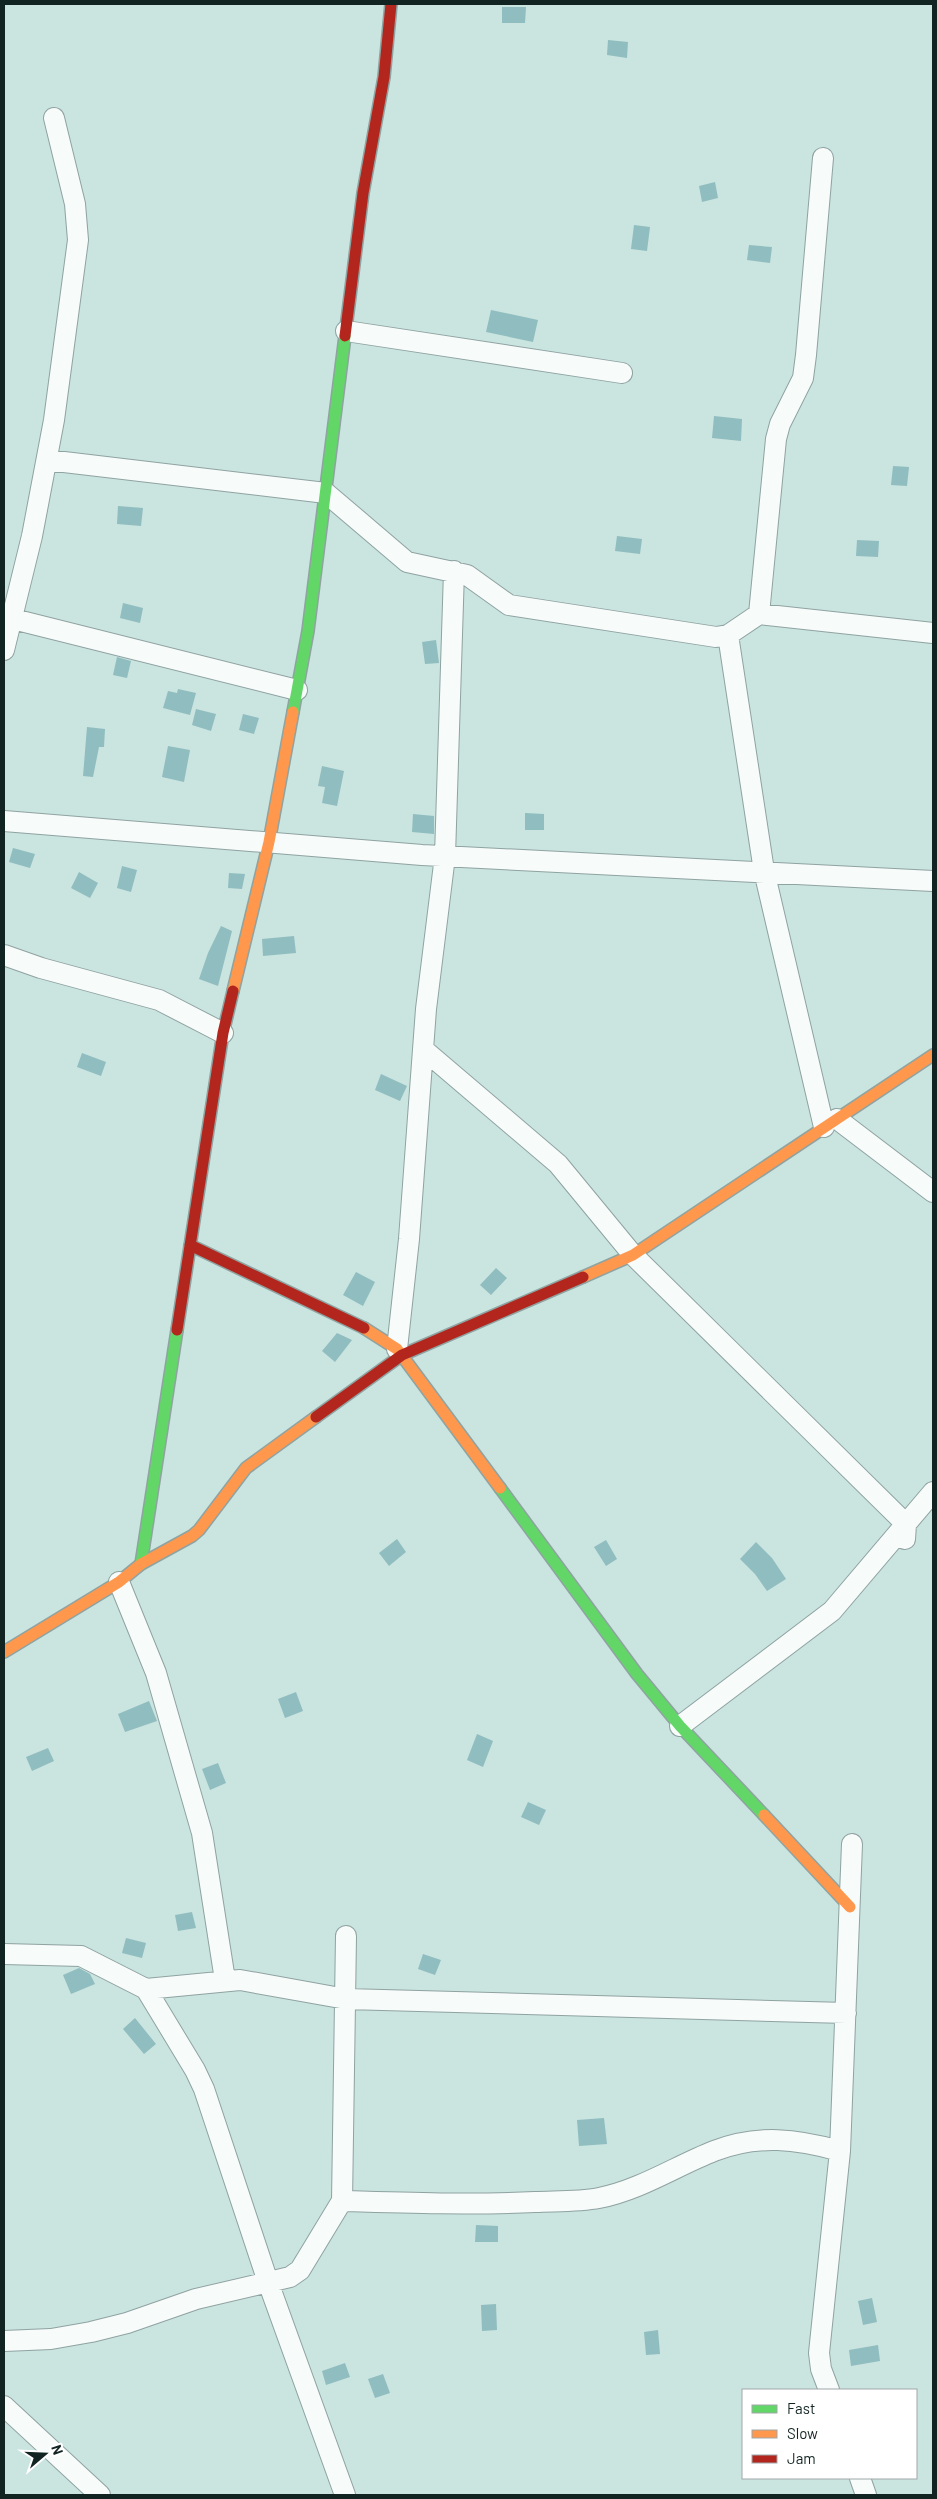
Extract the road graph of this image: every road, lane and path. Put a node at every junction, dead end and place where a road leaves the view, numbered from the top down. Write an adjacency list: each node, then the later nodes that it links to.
1 (390, 4): 4 (street)
2 (54, 118): 6 (street)
3 (823, 158): 9 (street)
4 (346, 331): 5 (street); 7 (street)
5 (622, 373)
6 (47, 460): 7 (street); 10 (street)
7 (326, 493): 8 (street); 14 (street)
8 (454, 571): 12 (street); 17 (street)
9 (759, 614): 11 (street); 12 (street)
10 (13, 619): 13 (street); 14 (street)
11 (933, 633)
12 (728, 635): 18 (street)
13 (4, 650)
14 (297, 690): 16 (street)
15 (4, 821): 16 (street)
16 (269, 842): 17 (street); 21 (street)
17 (445, 856): 18 (street); 22 (street)
18 (764, 871): 19 (street); 24 (street)
19 (933, 881)
20 (4, 955): 21 (street)
21 (223, 1033): 26 (street)
22 (423, 1049): 27 (street); 28 (street)
23 (933, 1055): 24 (street)
24 (830, 1123): 25 (street); 27 (street)
25 (933, 1192)
26 (190, 1245): 28 (street); 31 (street)
27 (633, 1255): 28 (street); 30 (street)
28 (400, 1352): 31 (street); 34 (street)
29 (933, 1492): 30 (street)
30 (905, 1531): 34 (street)
31 (141, 1564): 32 (street)
32 (119, 1582): 33 (street); 39 (street)
33 (4, 1652)
34 (680, 1726): 36 (street)
35 (852, 1844): 36 (street)
36 (850, 1907): 42 (street)
37 (346, 1936): 41 (street)
38 (4, 1954): 40 (street)
39 (225, 1980): 40 (street); 41 (street)
40 (146, 1989): 45 (street)
41 (346, 1999): 42 (street); 44 (street)
42 (846, 2012): 43 (street)
43 (840, 2151): 44 (street); 47 (street)
44 (342, 2202): 45 (street)
45 (268, 2282): 46 (street); 51 (street)
46 (4, 2341)
47 (829, 2389)
48 (4, 2406): 50 (street)
49 (860, 2479): 52 (street)
50 (100, 2495)
51 (345, 2495)
52 (866, 2495)

